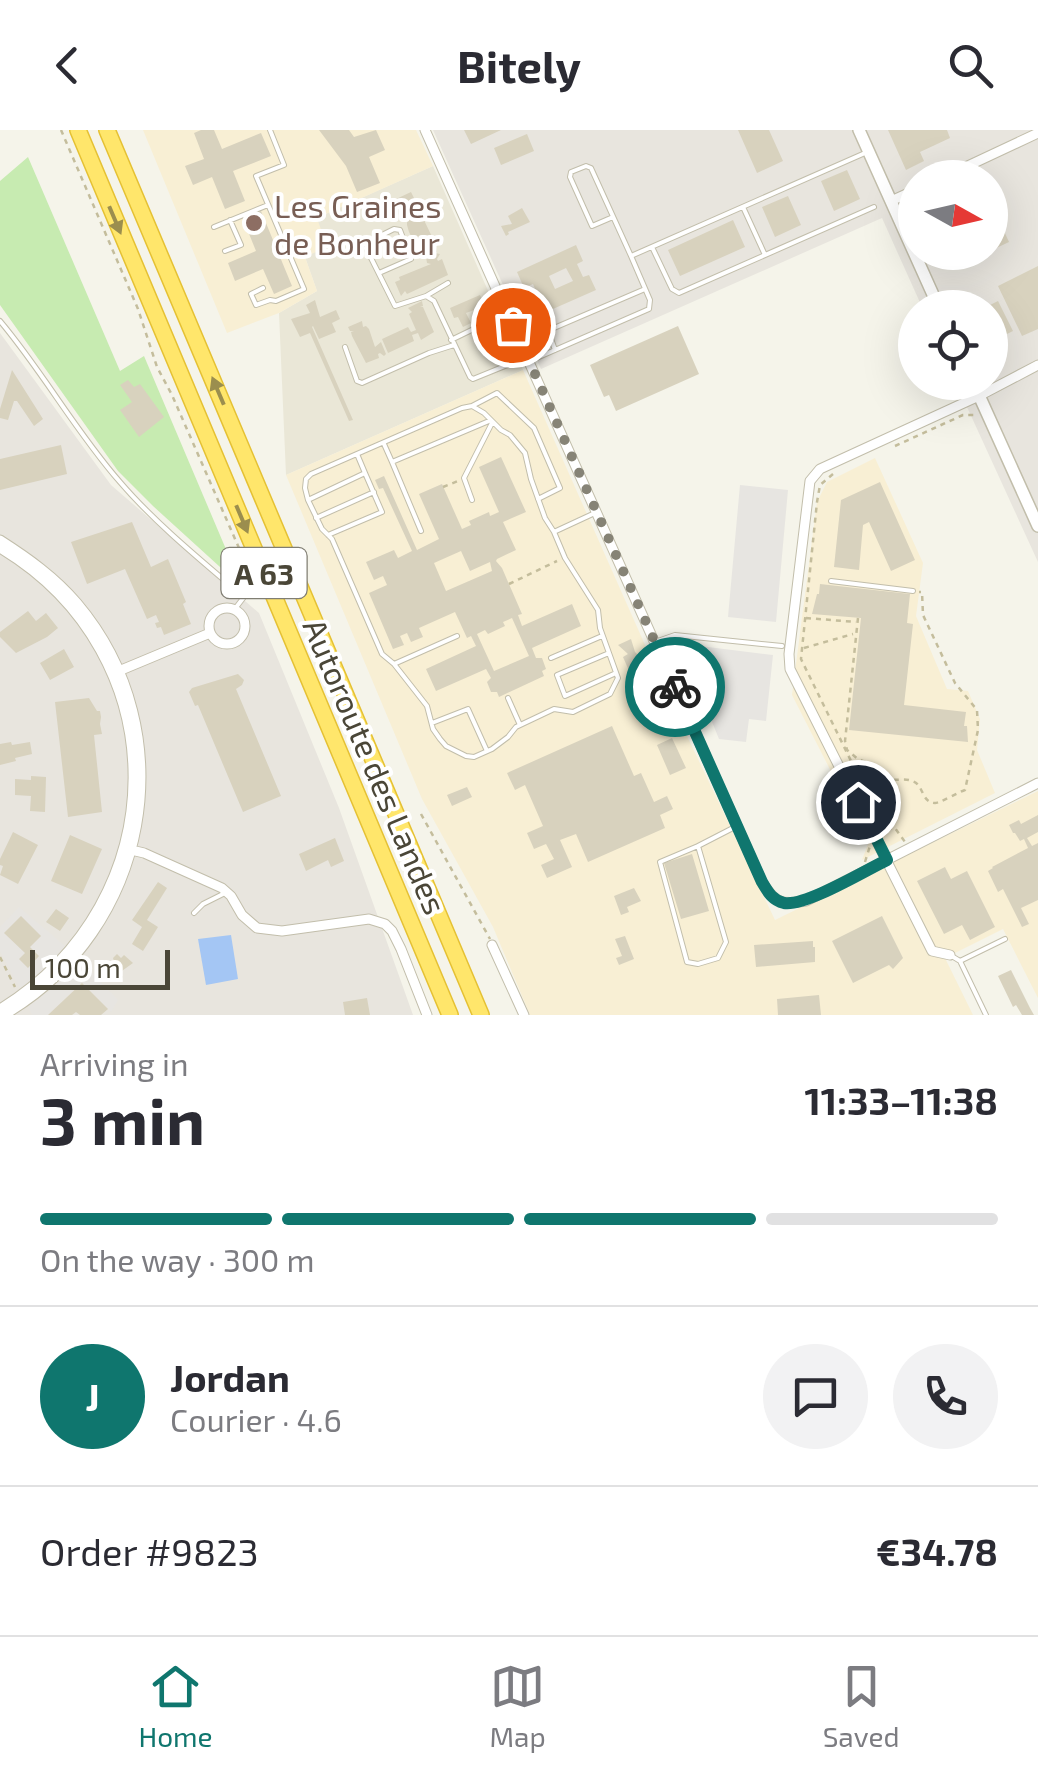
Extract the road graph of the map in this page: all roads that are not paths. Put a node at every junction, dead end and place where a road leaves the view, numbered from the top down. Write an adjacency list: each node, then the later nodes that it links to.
1 (78, 130): 86 (highway, Autoroute des Landes / A 63, one-way to 86)
2 (107, 130): 73 (highway, Autoroute des Landes / A 63, one-way to 2)
3 (270, 130): 11 (lane)
4 (426, 130): 32 (street)
5 (860, 130): 7 (street)
6 (1038, 133): 8 (street)
7 (869, 151): 10 (street); 12 (lane)
8 (980, 160)
9 (898, 198): 10 (street)
10 (892, 201): 25 (street)
11 (268, 205): 15 (lane); 23 (lane)
12 (743, 207): 17 (lane); 19 (lane)
13 (874, 207): 19 (lane)
14 (613, 217): 14 (lane); 20 (lane)
15 (230, 220): 16 (lane); 18 (lane)
16 (214, 227)
17 (652, 246): 19 (lane); 20 (lane)
18 (225, 252)
19 (765, 255)
20 (631, 256): 24 (lane)
21 (378, 274): 21 (lane); 26 (lane)
22 (448, 283): 26 (lane)
23 (263, 288)
24 (645, 289): 31 (lane); 31 (lane)
25 (931, 290)
26 (426, 296): 29 (lane)
27 (0, 321): 57 (lane)
28 (484, 324): 29 (lane)
29 (452, 342): 30 (lane); 32 (lane)
30 (344, 347)
31 (555, 350): 32 (lane)
32 (528, 359): 47 (street)
33 (1038, 366): 34 (street)
34 (1008, 381)
35 (970, 400): 77 (street)
36 (981, 400): 49 (street)
37 (472, 406): 38 (lane); 39 (lane); 44 (lane)
38 (492, 421): 41 (lane); 44 (lane); 46 (lane)
39 (384, 444): 40 (lane); 41 (lane)
40 (357, 454): 42 (lane); 45 (lane)
41 (392, 462): 50 (lane)
42 (365, 473): 43 (lane); 45 (lane)
43 (374, 492): 48 (lane); 52 (lane)
44 (538, 499): 51 (lane)
45 (308, 500): 48 (lane)
46 (472, 500)
47 (597, 512): 51 (lane); 61 (street)
48 (316, 518): 52 (lane)
49 (1038, 526)
50 (421, 531)
51 (554, 532): 59 (lane)
52 (328, 535): 65 (lane)
53 (0, 540): 66 (street)
54 (0, 548): 66 (street)
55 (831, 581): 56 (lane)
56 (913, 591)
57 (234, 610): 58 (street); 58 (street)
58 (210, 633): 66 (street)
59 (603, 635): 63 (lane); 64 (lane)
60 (457, 636): 65 (lane)
61 (655, 642): 62 (lane); 74 (street)
62 (782, 646)
63 (609, 652): 67 (lane); 67 (lane)
64 (552, 658)
65 (394, 664): 69 (lane)
66 (115, 673): 76 (street)
67 (616, 673): 70 (lane)
68 (508, 698): 70 (lane)
69 (432, 723): 71 (lane); 71 (lane)
70 (520, 725): 71 (lane)
71 (487, 751)
72 (1038, 783): 77 (street)
73 (383, 784): 87 (highway, Autoroute des Landes / A 63); 88 (highway)
74 (738, 826): 75 (lane); 77 (street)
75 (698, 846): 75 (lane)
76 (128, 849): 78 (street); 84 (street); 84 (street)
77 (887, 860): 82 (street)
78 (228, 892): 79 (lane); 85 (street)
79 (194, 913)
80 (1006, 939): 83 (lane)
81 (492, 945): 89 (street)
82 (950, 955): 83 (lane)
83 (960, 962): 90 (lane)
84 (2, 1012)
85 (426, 1015)
86 (448, 1015)
87 (481, 1015)
88 (490, 1015)
89 (524, 1015)
90 (986, 1015)

